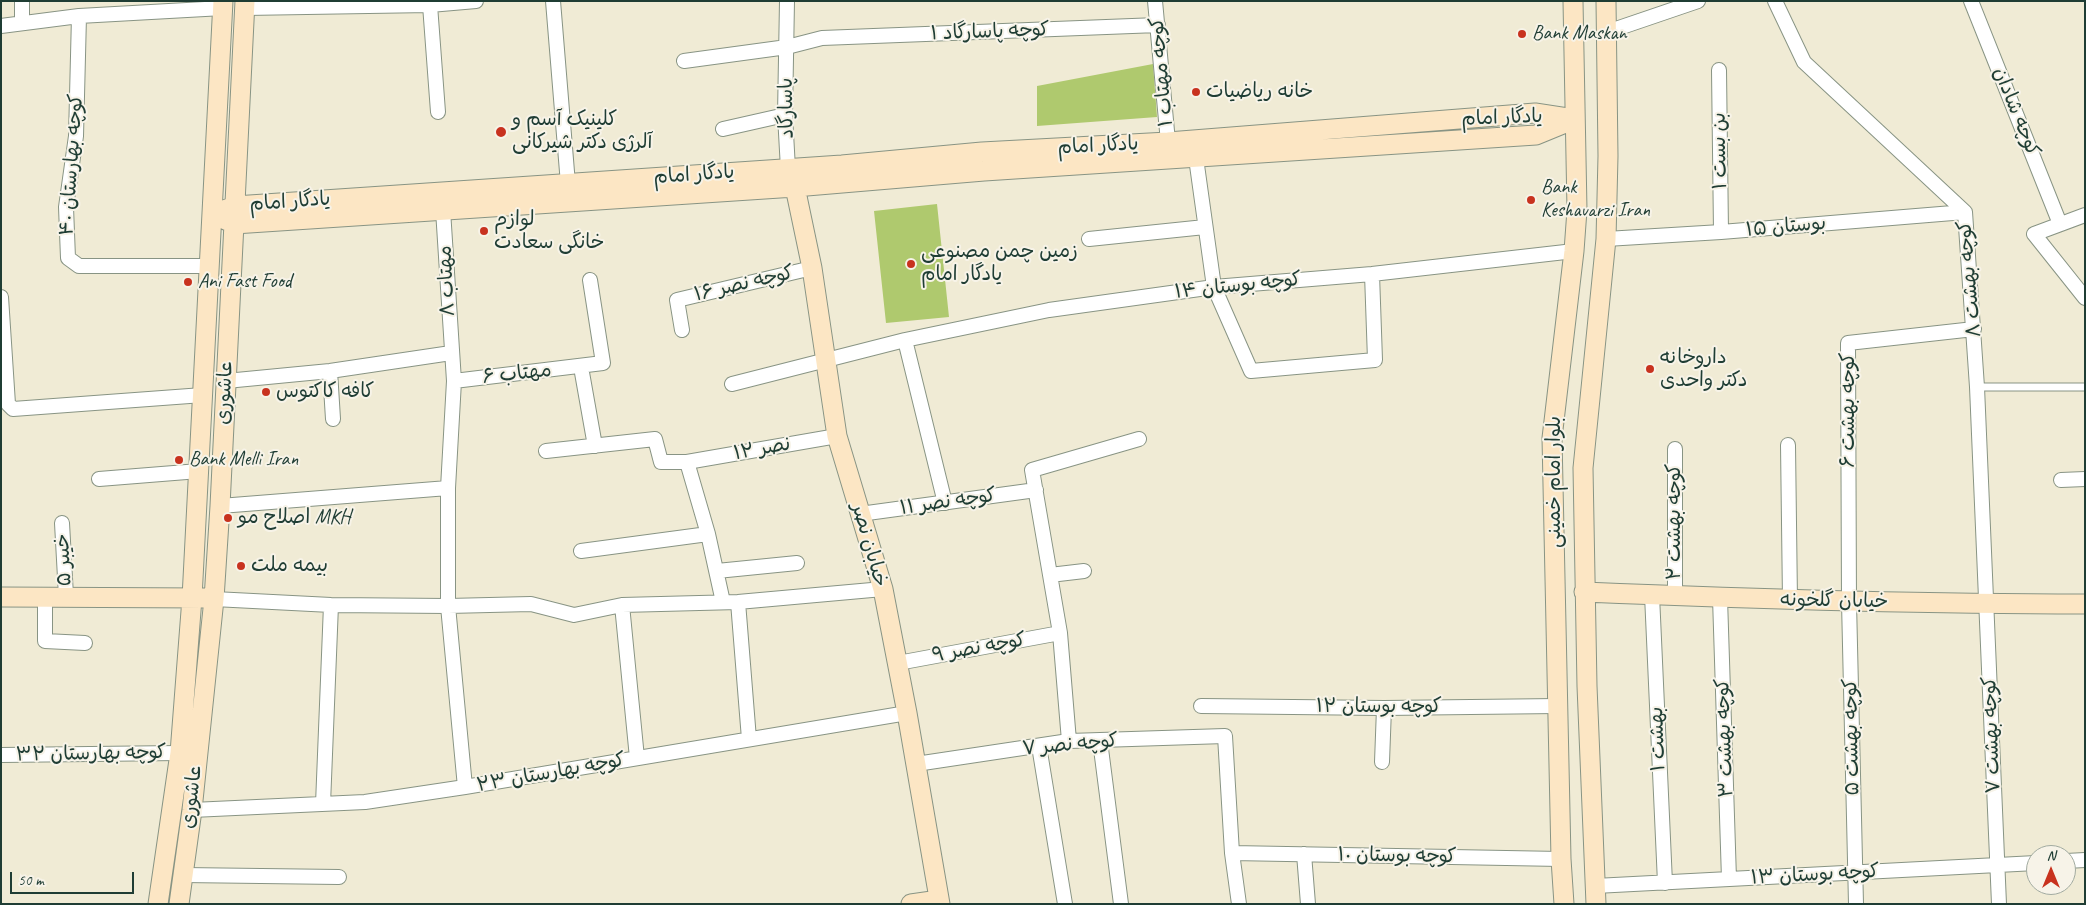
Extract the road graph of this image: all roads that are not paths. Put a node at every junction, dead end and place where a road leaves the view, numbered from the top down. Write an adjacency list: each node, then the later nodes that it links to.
1 (22, 1): 15 (street)
2 (476, 1): 13 (street)
3 (553, 1): 30 (street)
4 (787, 1): 19 (street, پاسارگاد)
5 (1155, 1): 16 (street, کوچه مهتاب ۱)
6 (1573, 1): 24 (street, بلوار امام خمینی)
7 (1606, 1): 18 (street, بلوار امام خمینی)
8 (1698, 1): 18 (street)
9 (1775, 1): 35 (street, کوچه بهشت ۸)
10 (1971, 1): 39 (street, کوچه شادان)
11 (245, 4): 13 (street); 32 (street, عاشوری)
12 (223, 5): 14 (street); 36 (street, عاشوری)
13 (430, 5): 22 (street)
14 (79, 16): 15 (street); 45 (street, کوچه بهارستان ۴۰)
15 (22, 23): 17 (street)
16 (1158, 25): 19 (street, کوچه پاسارگاد ۱); 26 (street, کوچه مهتاب ۱)
17 (1, 26)
18 (1607, 32): 43 (street, بلوار امام خمینی)
19 (787, 47): 20 (street, کوچه پاسارگاد ۱); 23 (street, پاسارگاد)
20 (684, 61)
21 (1719, 70): 41 (street, بن بست ۱)
22 (438, 112)
23 (785, 115): 25 (street); 29 (street, پاسارگاد)
24 (1575, 119): 26 (street, یادگار امام); 27 (street, یادگار امام); 44 (street, بلوار امام خمینی)
25 (723, 129)
26 (1168, 142): 28 (street, یادگار امام)
27 (1196, 158): 28 (street, یادگار امام); 40 (street)
28 (983, 162): 29 (street, یادگار امام); 31 (street, یادگار امام)
29 (788, 169): 30 (street, یادگار امام)
30 (568, 184): 34 (street, یادگار امام)
31 (795, 187): 33 (street, یادگار امام); 46 (street, خیابان نصر)
32 (235, 206): 34 (street, یادگار امام); 36 (street, یادگار امام); 38 (street, عاشوری)
33 (443, 210): 34 (street, یادگار امام); 55 (street, مهتاب ۸)
34 (272, 212): 38 (street, یادگار امام)
35 (1966, 212): 41 (street, بوستان ۱۵); 52 (street, کوچه بهشت ۸)
36 (213, 214): 38 (street, یادگار امام); 45 (street, عاشوری)
37 (2085, 215): 39 (street)
38 (234, 224): 60 (street, عاشوری)
39 (2060, 224): 51 (street)
40 (1205, 227): 42 (street); 49 (street)
41 (1721, 232): 43 (street, بوستان ۱۵)
42 (1089, 239)
43 (1606, 239): 91 (street, بلوار امام خمینی)
44 (1574, 251): 47 (street, کوچه بوستان ۱۴); 113 (street, بلوار امام خمینی)
45 (211, 266): 65 (street, عاشوری)
46 (812, 268): 53 (street, کوچه نصر ۱۶); 56 (street, خیابان نصر)
47 (1372, 274): 49 (street, کوچه بوستان ۱۴); 49 (street)
48 (590, 280): 57 (street, مهتاب ۶)
49 (1214, 287): 54 (street, کوچه بوستان ۱۴)
50 (1, 297): 59 (street)
51 (2085, 298)
52 (1974, 329): 64 (street, کوچه بهشت ۸); 103 (street, کوچه بهشت ۶)
53 (682, 330)
54 (905, 340): 56 (street, کوچه بوستان ۱۴); 80 (street)
55 (451, 353): 58 (street); 61 (street, مهتاب ۸)
56 (826, 359): 62 (street, کوچه بوستان ۱۴); 67 (street, خیابان نصر)
57 (581, 367): 61 (street, مهتاب ۶); 70 (street, مهتاب ۶)
58 (330, 371): 60 (street); 66 (street)
59 (4, 376): 65 (street)
60 (226, 381): 81 (street, عاشوری)
61 (454, 381): 78 (street, مهتاب ۸)
62 (732, 384)
63 (2085, 386): 64 (lane)
64 (1977, 388): 104 (street, کوچه بهشت ۸)
65 (203, 395): 74 (street, عاشوری)
66 (333, 419)
67 (837, 436): 73 (street, نصر ۱۲); 82 (street, خیابان نصر)
68 (1139, 439): 79 (street)
69 (1788, 445): 100 (street)
70 (596, 446): 72 (street); 73 (street, نصر ۱۲)
71 (1675, 449): 95 (street, کوچه بهشت ۲)
72 (546, 451)
73 (688, 462): 84 (street)
74 (199, 471): 75 (street); 97 (street, عاشوری)
75 (99, 479)
76 (2085, 479): 77 (street)
77 (2061, 480)
78 (448, 488): 81 (street); 108 (street, مهتاب ۸)
79 (1036, 490): 80 (street, کوچه نصر ۱۱); 89 (street)
80 (945, 503): 82 (street, کوچه نصر ۱۱)
81 (220, 506): 99 (street, عاشوری)
82 (860, 514): 90 (street, خیابان نصر)
83 (62, 523): 94 (street, خیبر ۵)
84 (708, 534): 85 (street); 87 (street)
85 (581, 551)
86 (796, 563): 87 (street)
87 (716, 571): 101 (street)
88 (1084, 571): 89 (street)
89 (1050, 575): 109 (street)
90 (882, 589): 102 (street); 111 (street, خیابان نصر)
91 (1584, 592): 92 (street, خیابان گلخونه); 112 (street, بلوار امام خمینی)
92 (1652, 594): 95 (street, خیابان گلخونه); 141 (street, بهشت ۱)
93 (46, 596): 94 (street); 96 (street); 110 (street)
94 (66, 596): 97 (street)
95 (1675, 596): 98 (street, خیابان گلخونه)
96 (1, 597)
97 (185, 598): 99 (street); 122 (street, عاشوری)
98 (1720, 598): 100 (street, خیابان گلخونه); 140 (street, کوچه بهشت ۳)
99 (214, 599): 106 (street); 131 (street, عاشوری)
100 (1790, 600): 103 (street, خیابان گلخونه)
101 (722, 602): 102 (street); 107 (street)
102 (738, 602): 118 (street)
103 (1850, 602): 104 (street, خیابان گلخونه); 137 (street, کوچه بهشت ۵)
104 (1987, 604): 105 (street, خیابان گلخونه); 136 (street, کوچه بهشت ۷)
105 (2085, 604)
106 (331, 605): 108 (street); 130 (street)
107 (622, 605): 108 (street); 124 (street)
108 (448, 606): 129 (street, مهتاب ۸)
109 (1060, 633): 111 (street, کوچه نصر ۹); 119 (street)
110 (85, 643)
111 (898, 663): 117 (street, خیابان نصر)
112 (1587, 686): 113 (street); 126 (street, بلوار امام خمینی)
113 (1557, 687): 115 (street, بلوار امام خمینی)
114 (1200, 706): 116 (street, کوچه بوستان ۱۲)
115 (1558, 706): 116 (street, کوچه بوستان ۱۲); 125 (street, بلوار امام خمینی)
116 (1384, 708): 127 (street)
117 (907, 713): 118 (street, کوچه بهارستان ۲۳); 128 (street, خیابان نصر)
118 (750, 739): 124 (street, کوچه بهارستان ۲۳)
119 (1069, 741): 120 (street, کوچه نصر ۷); 121 (street, کوچه نصر ۷)
120 (1100, 741): 132 (street, کوچه نصر ۷); 148 (street)
121 (1039, 746): 128 (street, کوچه نصر ۷); 147 (street)
122 (180, 753): 123 (street, کوچه بهارستان ۳۲); 144 (street, عاشوری)
123 (1, 755)
124 (637, 758): 129 (street, کوچه بهارستان ۲۳)
125 (1559, 761): 126 (street); 134 (street, بلوار امام خمینی)
126 (1589, 761): 142 (street, بلوار امام خمینی)
127 (1382, 762)
128 (916, 764): 143 (street, خیابان نصر)
129 (465, 787): 130 (street, کوچه بهارستان ۲۳)
130 (323, 804): 131 (street, کوچه بهارستان ۲۳)
131 (192, 810): 138 (street, عاشوری)
132 (1232, 853): 133 (street, کوچه بوستان ۱۰); 149 (street)
133 (1304, 854): 134 (street, کوچه بوستان ۱۰); 150 (street)
134 (1561, 859): 151 (street, بلوار امام خمینی)
135 (2026, 864): 136 (street, کوچه بوستان ۱۳)
136 (1997, 866): 137 (street, کوچه بوستان ۱۳); 153 (street, کوچه بهشت ۷)
137 (1855, 873): 140 (street, کوچه بوستان ۱۳); 152 (street, کوچه بهشت ۵)
138 (183, 875): 139 (street); 145 (street, عاشوری)
139 (339, 877)
140 (1729, 878): 141 (street, کوچه بوستان ۱۳)
141 (1664, 883): 142 (street, کوچه بوستان ۱۳)
142 (1595, 895)
143 (940, 902): 146 (street)
144 (158, 904)
145 (179, 904)
146 (911, 904)
147 (1065, 904)
148 (1121, 904)
149 (1239, 904)
150 (1308, 904)
151 (1564, 904)
152 (1856, 904)
153 (1999, 904)

